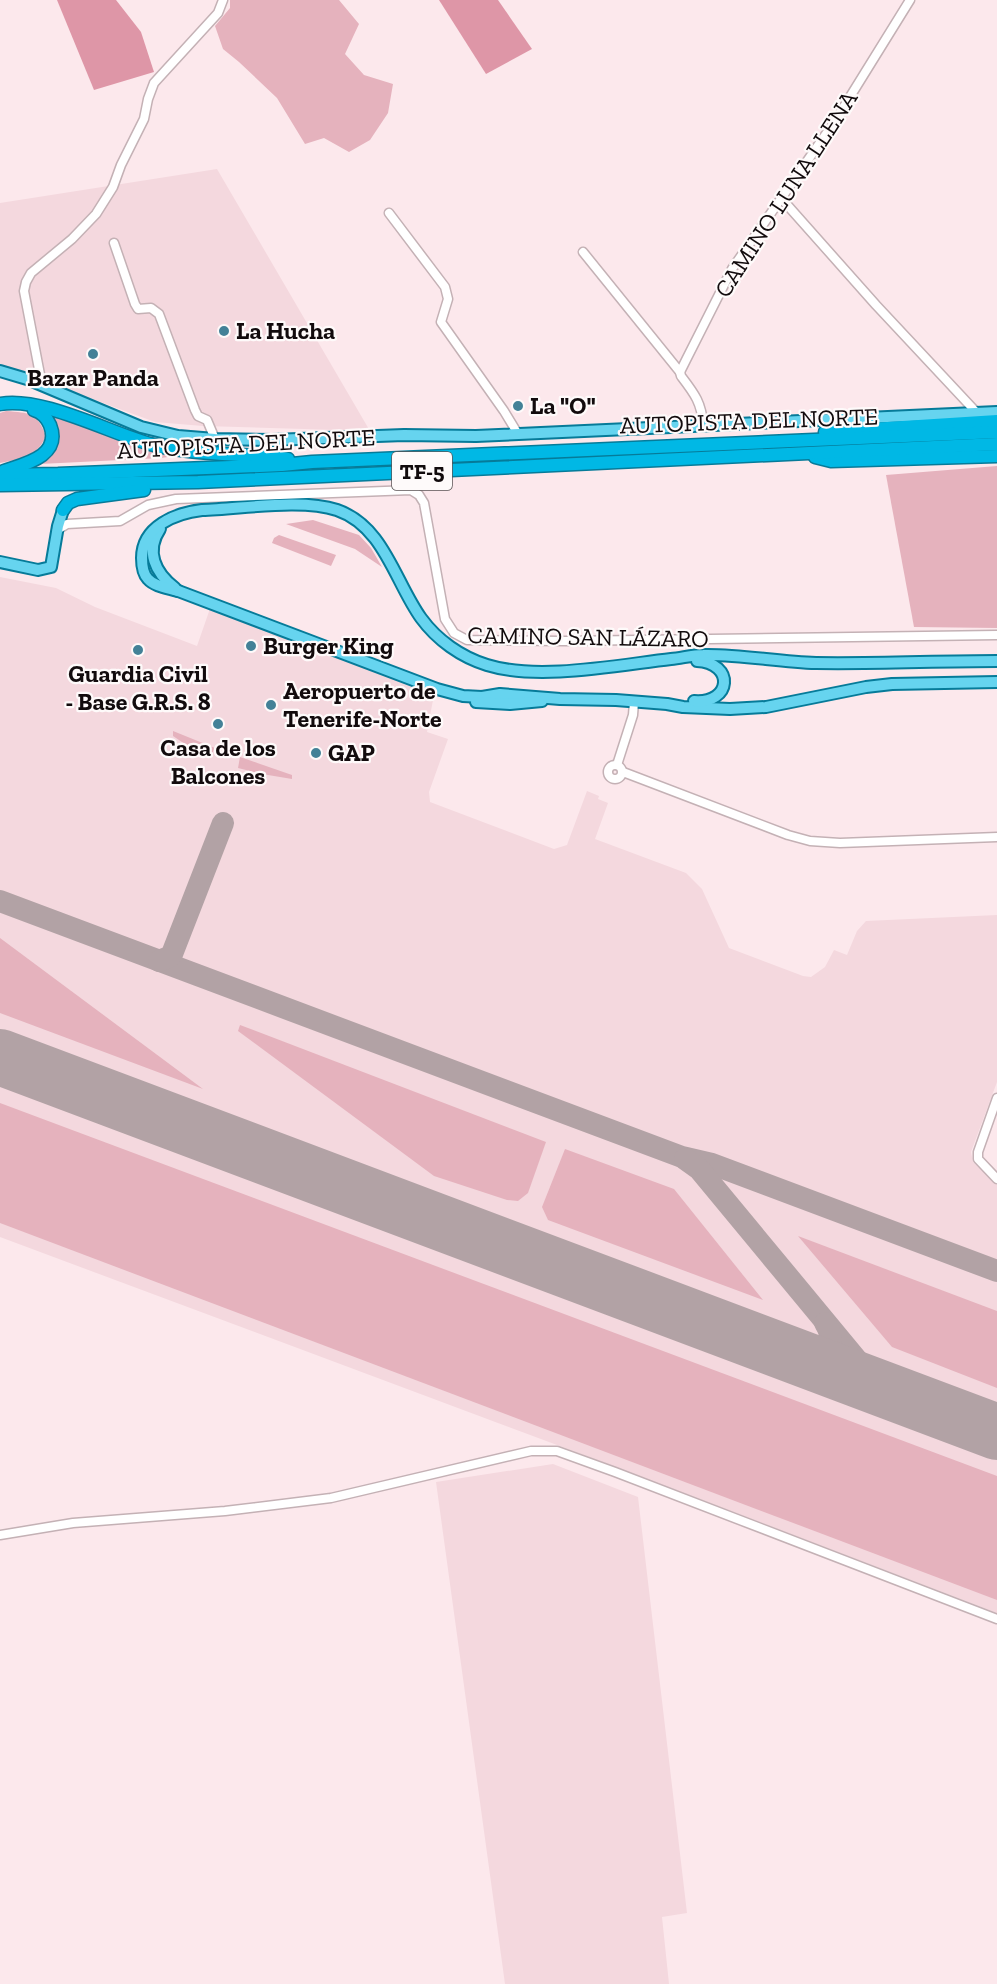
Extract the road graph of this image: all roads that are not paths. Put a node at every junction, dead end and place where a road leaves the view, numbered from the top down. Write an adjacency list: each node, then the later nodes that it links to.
1 (223, 0): 7 (street)
2 (910, 0): 3 (street, CAMINO LUNA LLENA)
3 (781, 198): 8 (street, CAMINO LUNA LLENA); 15 (street)
4 (389, 213): 20 (street)
5 (114, 243): 21 (street)
6 (583, 252): 8 (street)
7 (37, 363): 10 (street); 11 (street)
8 (680, 372): 18 (street)
9 (2, 373): 10 (main road)
10 (27, 379): 11 (main road)
11 (42, 385): 21 (main road)
12 (0, 399): 16 (highway)
13 (0, 406): 16 (highway); 27 (highway)
14 (997, 412): 15 (main road)
15 (977, 413): 18 (main road)
16 (66, 414): 26 (highway)
17 (997, 421): 22 (highway)
18 (703, 425): 20 (main road)
19 (997, 432): 22 (highway, AUTOPISTA DEL NORTE / TF-5)
20 (518, 434): 21 (main road)
21 (215, 439)
22 (740, 442): 26 (highway, AUTOPISTA DEL NORTE / TF-5)
23 (997, 444): 24 (highway, AUTOPISTA DEL NORTE / TF-5)
24 (802, 454): 25 (highway); 28 (highway, AUTOPISTA DEL NORTE / TF-5)
25 (997, 456)
26 (312, 462): 27 (highway, AUTOPISTA DEL NORTE / TF-5)
27 (0, 473)
28 (198, 482): 29 (highway, AUTOPISTA DEL NORTE / TF-5); 30 (highway)
29 (0, 485)
30 (63, 510): 31 (street); 32 (main road)
31 (80, 522): 32 (street, CAMINO SAN LÁZARO); 34 (street, CAMINO SAN LÁZARO)
32 (57, 530): 33 (main road)
33 (0, 562)
34 (997, 635)
35 (682, 658): 36 (main road); 38 (main road); 41 (main road)
36 (997, 661)
37 (997, 682): 41 (main road)
38 (432, 687): 39 (main road); 39 (main road)
39 (561, 699): 40 (main road)
40 (634, 702): 41 (main road); 42 (street)
41 (667, 704)
42 (997, 837)
43 (997, 1098): 44 (street)
44 (997, 1179)
45 (0, 1535): 46 (street)
46 (997, 1619)

